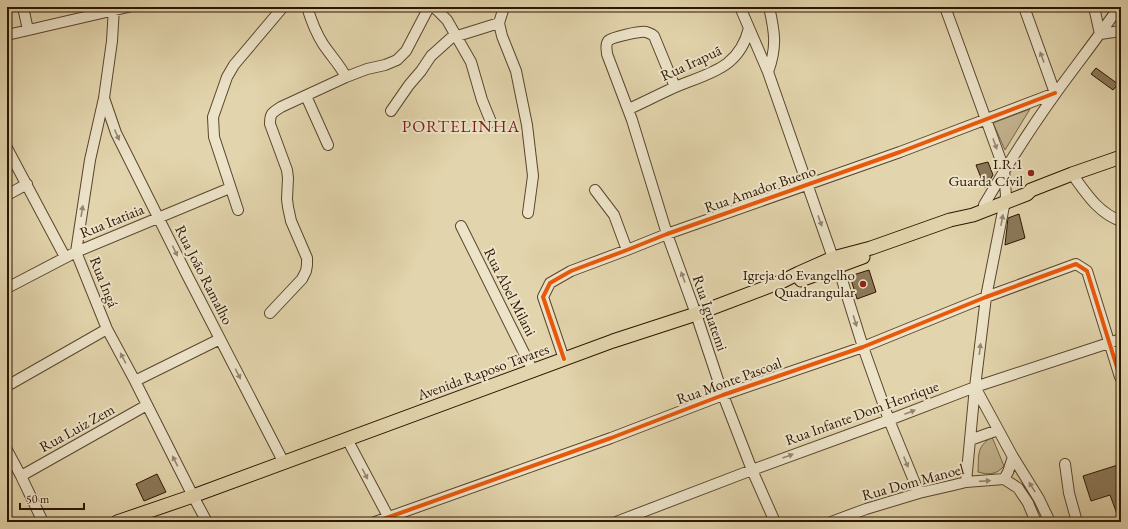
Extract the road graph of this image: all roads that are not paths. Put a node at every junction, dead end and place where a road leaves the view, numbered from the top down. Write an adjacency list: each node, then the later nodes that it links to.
1 (23, 7): 17 (street)
2 (128, 7): 13 (street)
3 (283, 7): 39 (street)
4 (307, 7): 23 (street)
5 (430, 7): 23 (street)
6 (434, 7): 21 (street)
7 (504, 7): 15 (street)
8 (740, 7): 16 (street)
9 (769, 7): 22 (street)
10 (944, 7): 30 (street)
11 (1094, 7): 19 (street)
12 (1119, 7): 19 (street)
13 (114, 8): 17 (street); 27 (street, Rua Ingá)
14 (1026, 8): 25 (street, one-way to 14)
15 (499, 23): 21 (street); 45 (street)
16 (749, 28): 22 (street); 24 (street, Rua Irapuã)
17 (28, 30): 20 (street)
18 (1121, 31): 19 (street)
19 (1100, 34): 25 (street)
20 (7, 35)
21 (456, 36): 29 (street); 31 (street)
22 (768, 72): 38 (street)
23 (346, 77): 26 (street)
24 (675, 87): 28 (street, Rua Irapuã); 28 (street, Rua Iguatemi)
25 (1055, 94): 30 (street, Rua Amador Bueno); 35 (street)
26 (306, 96): 32 (street); 57 (street)
27 (104, 98): 46 (street, Rua João Ramalho, one-way to 46); 52 (street, Rua Ingá, one-way to 27)
28 (629, 109): 50 (street, Rua Iguatemi)
29 (391, 111)
30 (986, 120): 35 (street, one-way to 35); 38 (street, Rua Amador Bueno)
31 (491, 122)
32 (328, 145)
33 (7, 148): 37 (street)
34 (1121, 157): 36 (main road)
35 (1004, 169): 42 (street); 43 (street)
36 (1072, 174): 42 (main road); 48 (street)
37 (27, 184): 41 (street); 53 (street)
38 (807, 185): 50 (street, Rua Amador Bueno); 54 (street, one-way to 54)
39 (230, 188): 44 (street); 46 (street, Rua Itatiaia)
40 (595, 190): 51 (street)
41 (7, 195)
42 (1006, 199): 43 (main road); 47 (main road); 56 (street, one-way to 42)
43 (984, 205): 47 (main road)
44 (238, 210)
45 (528, 213)
46 (159, 218): 52 (street, Rua Itatiaia); 60 (street, Rua João Ramalho, one-way to 60)
47 (950, 220): 54 (main road, Avenida Raposo Tavares)
48 (1121, 221)
49 (461, 226): 65 (street, Rua Abel Milani)
50 (666, 234): 51 (street, Rua Amador Bueno); 58 (street, Rua Iguatemi, one-way to 50)
51 (627, 250): 64 (street, Rua Amador Bueno)
52 (76, 252): 53 (street, Rua Itatiaia); 59 (street, Rua Ingá)
53 (65, 257): 55 (street, Rua Itatiaia)
54 (835, 263): 58 (main road, Avenida Raposo Tavares); 63 (street, one-way to 63)
55 (7, 288)
56 (986, 297): 62 (street, Rua Monte Pascoal); 63 (street, Rua Monte Pascoal); 69 (street, one-way to 56)
57 (270, 313)
58 (696, 314): 64 (main road, Avenida Raposo Tavares); 70 (street, Rua Iguatemi)
59 (107, 329): 67 (street, Rua Ingá, one-way to 59); 68 (street)
60 (220, 339): 67 (street); 78 (street, Rua João Ramalho, one-way to 78)
61 (1121, 340): 62 (street, Rua Infante Dom Henrique)
62 (1110, 343): 66 (street); 69 (street, Rua Infante Dom Henrique)
63 (863, 347): 70 (street, Rua Monte Pascoal); 72 (street)
64 (564, 359): 65 (main road, Avenida Raposo Tavares)
65 (533, 371): 74 (main road, Avenida Raposo Tavares)
66 (1120, 377)
67 (135, 381): 71 (street, Rua Ingá)
68 (7, 386)
69 (975, 387): 72 (street, Rua Infante Dom Henrique, one-way to 69); 73 (street); 75 (street)
70 (722, 395): 80 (street, Rua Iguatemi); 86 (street, Rua Monte Pascoal)
71 (147, 405): 81 (street, Rua Luiz Zem); 85 (street, Rua Ingá, one-way to 71)
72 (889, 420): 80 (street, Rua Infante Dom Henrique, one-way to 72); 84 (street, one-way to 84)
73 (998, 430): 75 (street); 77 (street)
74 (347, 439): 78 (main road, Avenida Raposo Tavares); 86 (street, one-way to 86)
75 (970, 440): 83 (street)
76 (7, 450): 81 (street)
77 (1013, 457): 82 (street); 95 (street, one-way to 77)
78 (284, 463): 85 (main road, Avenida Raposo Tavares)
79 (1065, 464): 96 (street)
80 (752, 470): 91 (street, Rua Infante Dom Henrique); 92 (street, Rua Iguatemi)
81 (21, 476): 87 (street)
82 (1004, 479): 83 (street, Rua Dom Manoel, one-way to 82); 94 (street)
83 (966, 482): 84 (street, Rua Dom Manoel)
84 (919, 493): 93 (street, Rua Dom Manoel)
85 (193, 496): 88 (main road, Avenida Raposo Tavares); 89 (street, Rua Ingá)
86 (390, 520): 90 (street, Rua Monte Pascoal)
87 (43, 522)
88 (118, 522)
89 (207, 522)
90 (375, 522)
91 (616, 522)
92 (775, 522)
93 (831, 522)
94 (1036, 522)
95 (1050, 522)
96 (1076, 522)

